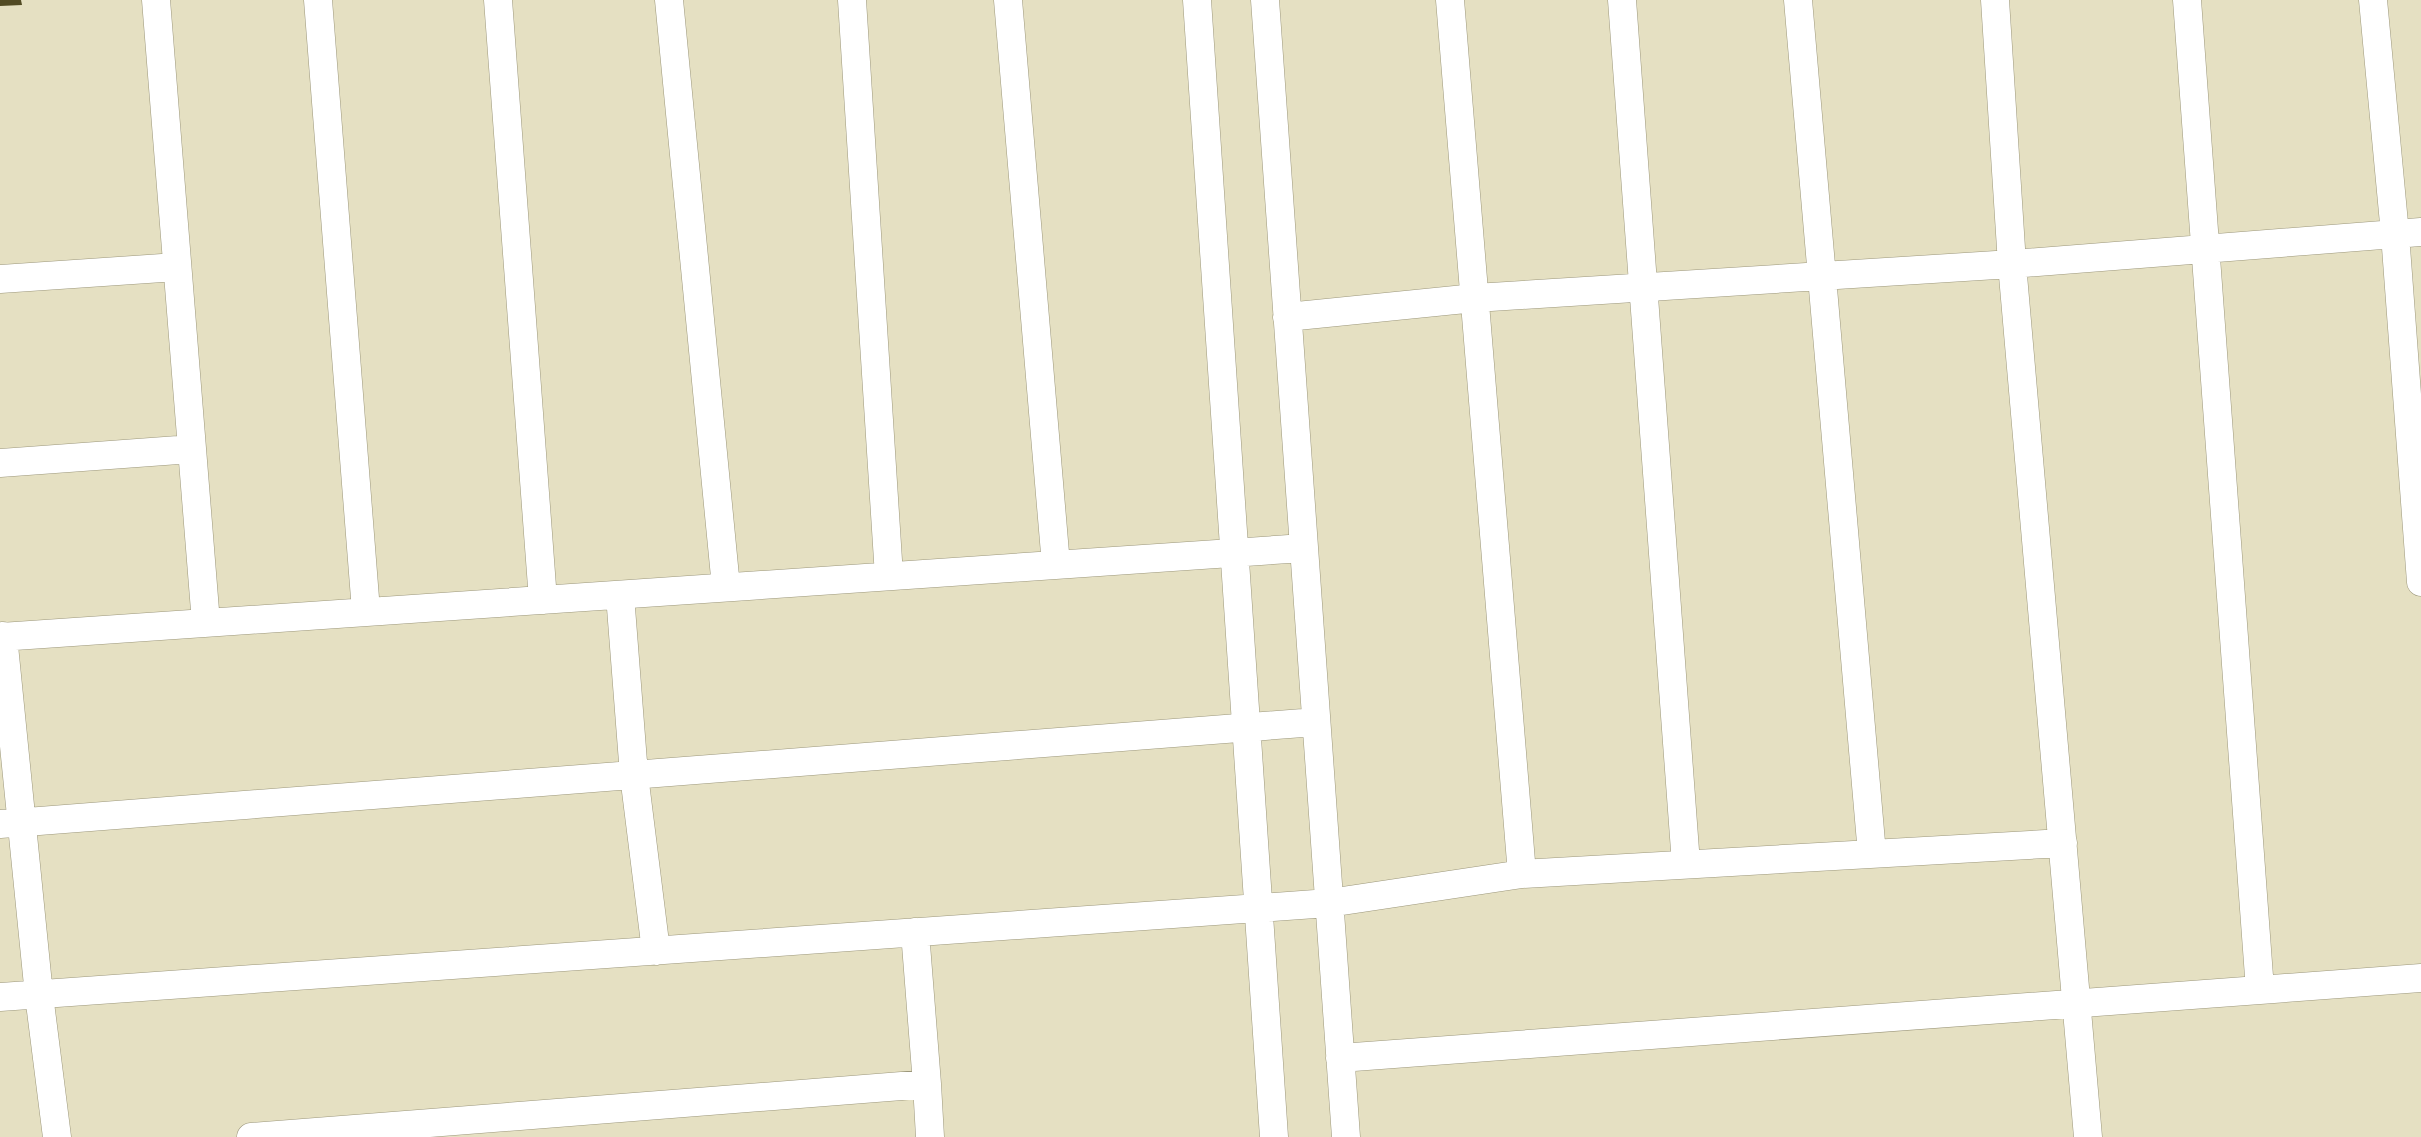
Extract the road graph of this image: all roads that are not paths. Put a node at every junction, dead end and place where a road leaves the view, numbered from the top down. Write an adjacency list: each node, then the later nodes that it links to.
1 (156, 0): 18 (street)
2 (318, 0): 34 (street)
3 (498, 0): 33 (street)
4 (669, 0): 31 (street)
5 (852, 0): 29 (street)
6 (1008, 0): 28 (street)
7 (1197, 0): 27 (street)
8 (1265, 0): 23 (street)
9 (1450, 0): 22 (street)
10 (1622, 0): 21 (street)
11 (1798, 0): 19 (street)
12 (1995, 0): 17 (street)
13 (2187, 0): 16 (street)
14 (2373, 0): 15 (street)
15 (2408, 233): 16 (street); 30 (street)
16 (2206, 249): 17 (street); 50 (street)
17 (2012, 264): 19 (street); 41 (street)
18 (177, 267): 20 (street); 24 (street)
19 (1822, 276): 21 (street); 42 (street)
20 (0, 279)
21 (1644, 287): 22 (street); 43 (street)
22 (1475, 298): 23 (street); 44 (street)
23 (1288, 317): 26 (street)
24 (192, 449): 25 (street); 35 (street)
25 (0, 463)
26 (1304, 548): 27 (street); 37 (street)
27 (1234, 552): 28 (street); 38 (street)
28 (1056, 565): 29 (street)
29 (889, 576): 31 (street)
30 (2421, 582)
31 (726, 587): 32 (street)
32 (620, 595): 33 (street); 39 (street)
33 (543, 600): 34 (street)
34 (366, 612): 35 (street)
35 (206, 622): 36 (street)
36 (1, 636): 40 (street)
37 (1316, 722): 38 (street); 45 (street)
38 (1246, 728): 39 (street); 46 (street)
39 (634, 775): 40 (street); 48 (street)
40 (11, 823): 51 (street)
41 (2063, 843): 42 (street); 53 (street)
42 (1872, 854): 43 (street)
43 (1686, 864): 44 (street)
44 (1522, 874): 45 (street)
45 (1329, 902): 46 (street); 54 (street)
46 (1258, 908): 47 (street); 59 (street)
47 (915, 932): 48 (street); 55 (street)
48 (656, 951): 51 (street)
49 (2421, 978): 50 (street)
50 (2260, 990): 53 (street)
51 (39, 995): 52 (street); 56 (street)
52 (0, 998)
53 (2076, 1003): 54 (street); 61 (street)
54 (1340, 1058): 60 (street)
55 (927, 1084): 57 (street); 58 (street)
56 (57, 1137)
57 (251, 1137)
58 (930, 1137)
59 (1274, 1137)
60 (1346, 1137)
61 (2088, 1137)

